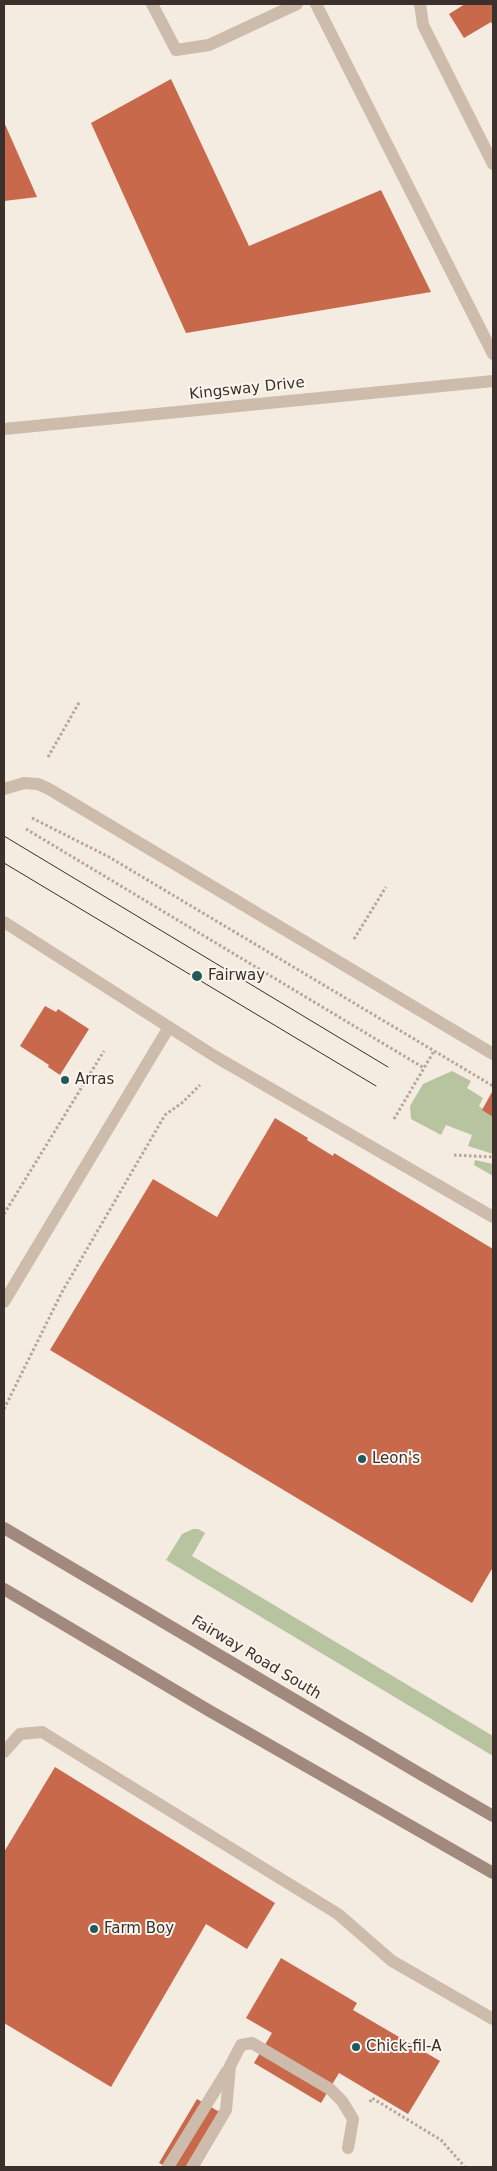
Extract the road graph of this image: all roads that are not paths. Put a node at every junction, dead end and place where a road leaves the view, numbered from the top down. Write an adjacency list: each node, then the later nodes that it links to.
1 (152, 4): 2 (street)
2 (298, 4)
3 (316, 4): 6 (street)
4 (420, 4): 5 (street)
5 (493, 164)
6 (493, 354)
7 (493, 381): 8 (street, Kingsway Drive)
8 (4, 430)
9 (4, 789): 12 (street)
10 (4, 922): 11 (street)
11 (169, 1027): 13 (street); 14 (street)
12 (493, 1054)
13 (493, 1216)
14 (4, 1302)
15 (4, 1528): 18 (main road, Fairway Road South)
16 (4, 1589): 19 (main road)
17 (4, 1751): 20 (street)
18 (493, 1816)
19 (493, 1873)
20 (493, 2019)
21 (230, 2066): 22 (street); 23 (street); 24 (street)
22 (349, 2142)
23 (168, 2167)
24 (192, 2167)

